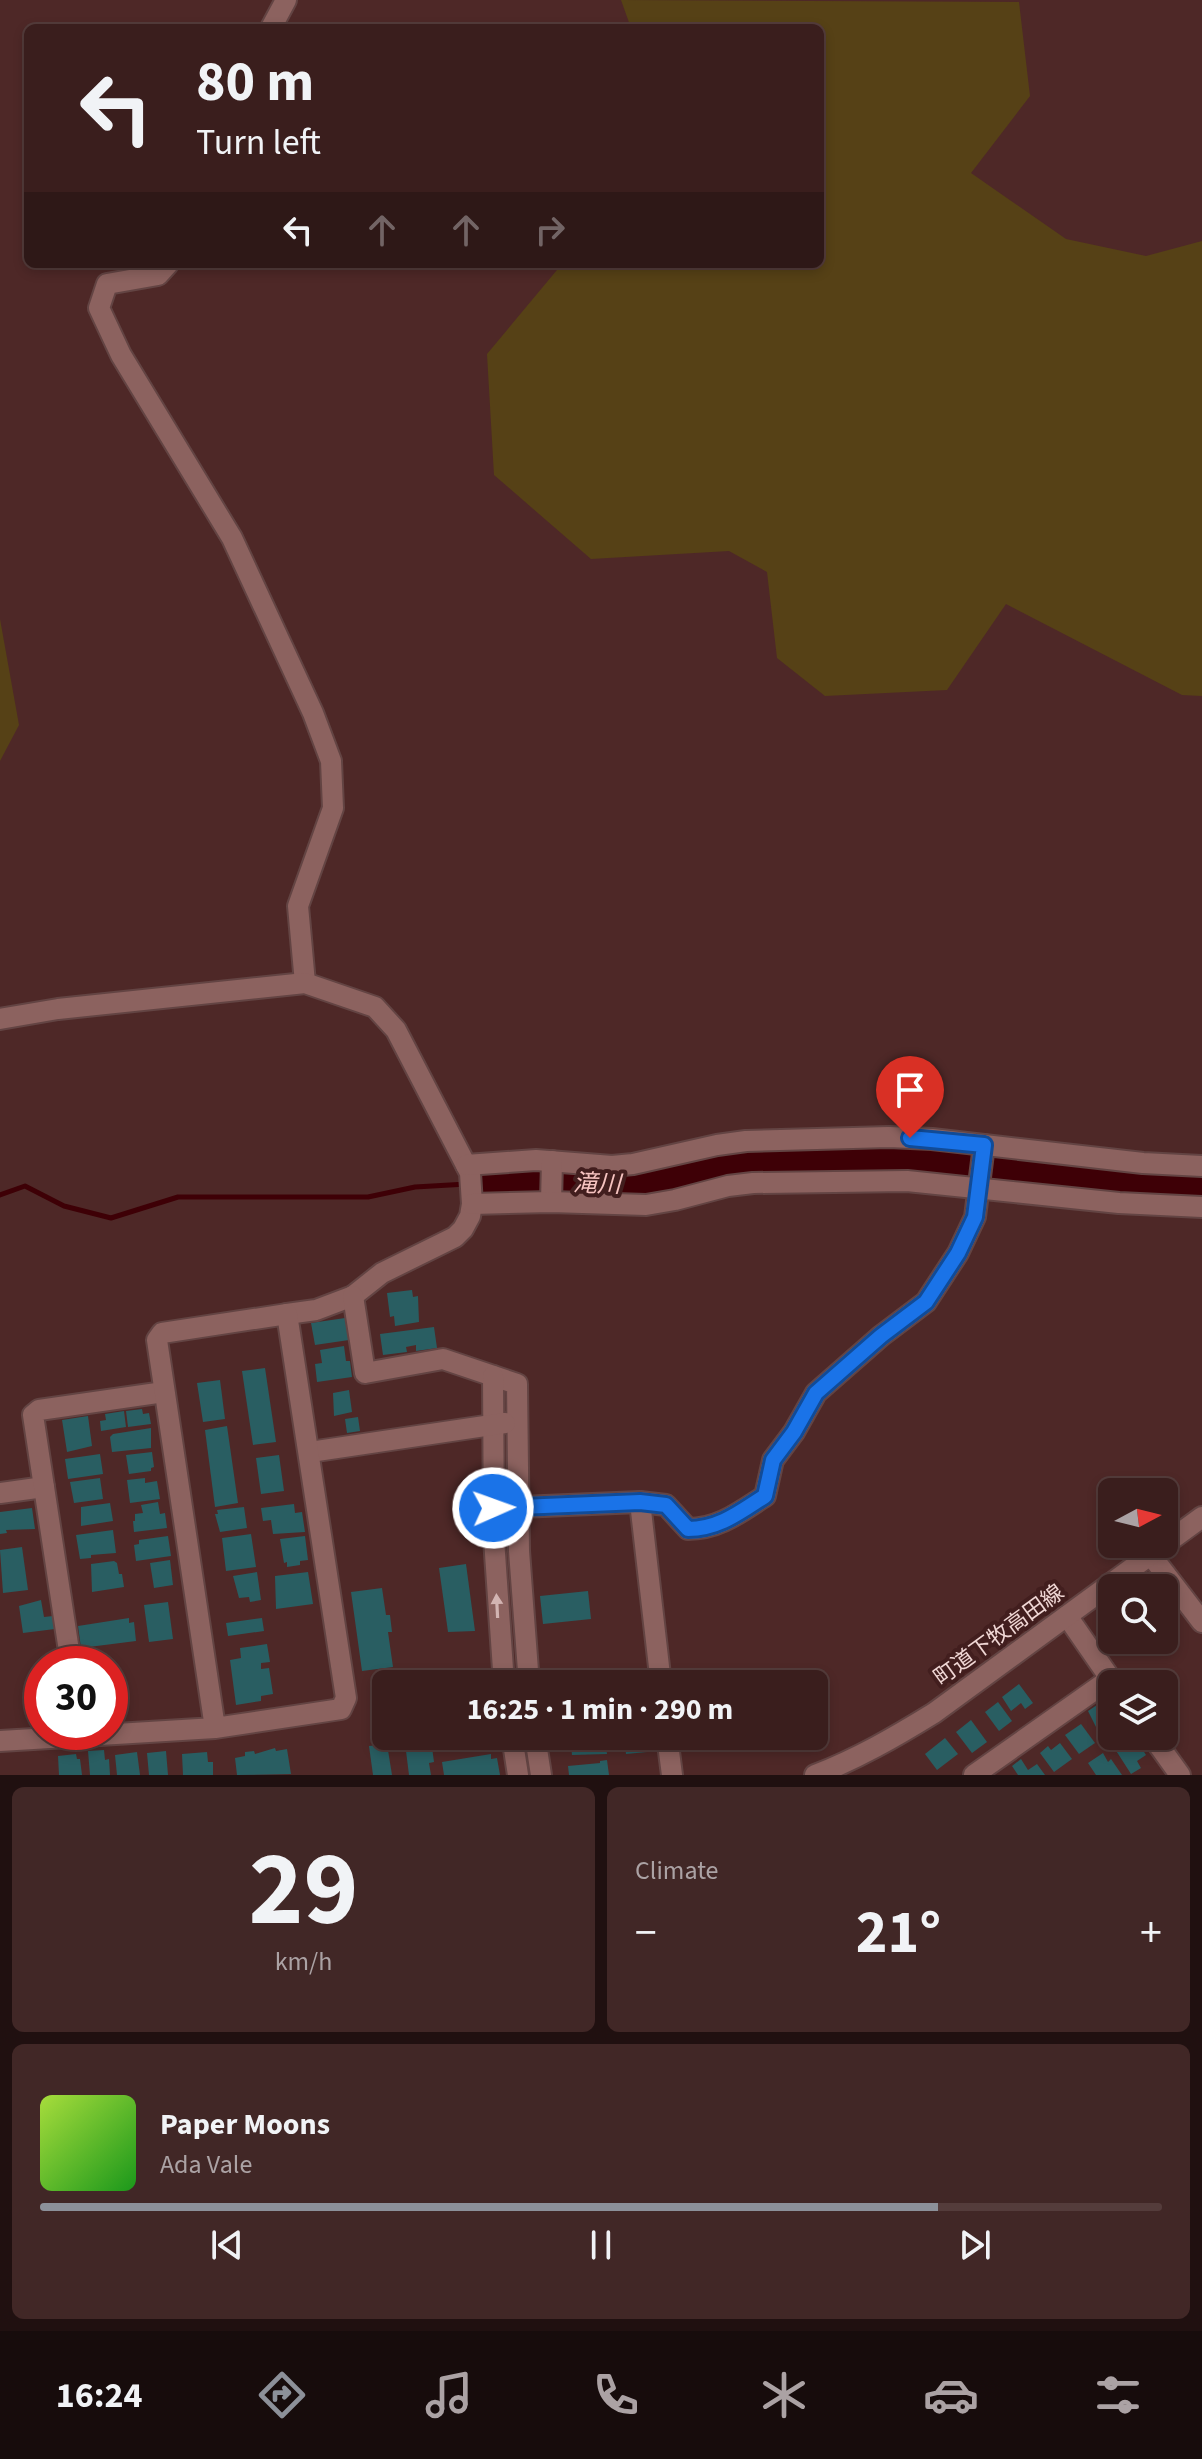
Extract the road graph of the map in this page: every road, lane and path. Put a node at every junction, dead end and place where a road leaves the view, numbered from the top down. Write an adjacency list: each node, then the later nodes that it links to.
1 (286, 0): 2 (street)
2 (273, 24)
3 (164, 268): 4 (street)
4 (305, 983): 5 (street); 9 (street)
5 (0, 1019)
6 (984, 1145): 7 (street); 8 (street); 10 (street)
7 (552, 1161): 9 (street); 11 (street)
8 (1202, 1166)
9 (468, 1171): 12 (street)
10 (980, 1188): 11 (street); 13 (street); 23 (street)
11 (551, 1202): 12 (street)
12 (472, 1204): 14 (street)
13 (1202, 1207)
14 (353, 1296): 15 (street); 16 (street)
15 (287, 1314): 17 (street); 20 (street)
16 (493, 1376): 18 (street); 19 (street)
17 (164, 1392): 21 (street); 38 (street)
18 (517, 1421): 19 (street); 24 (street)
19 (493, 1425): 20 (street); 25 (street)
20 (310, 1452): 38 (street)
21 (44, 1487): 22 (street); 32 (street)
22 (0, 1493)
23 (640, 1502): 24 (street); 35 (street)
24 (518, 1507): 25 (street); 34 (street)
25 (493, 1508): 33 (street, one-way to 25)
26 (1202, 1517): 27 (street, 町道下牧高田線)
27 (1178, 1534)
28 (1145, 1558): 30 (street, 町道下牧高田線)
29 (1153, 1558): 31 (street)
30 (1067, 1616): 36 (street); 50 (street, 町道下牧高田線)
31 (1202, 1622)
32 (68, 1646)
33 (503, 1670)
34 (528, 1670)
35 (659, 1670)
36 (1104, 1670)
37 (1098, 1691): 51 (street)
38 (215, 1728): 39 (street)
39 (128, 1732)
40 (24, 1739): 41 (street)
41 (0, 1741)
42 (514, 1750): 47 (street)
43 (537, 1750): 48 (street)
44 (669, 1750): 49 (street)
45 (1159, 1750): 46 (street)
46 (1170, 1771)
47 (518, 1775)
48 (541, 1775)
49 (672, 1775)
50 (815, 1775)
51 (974, 1775)

